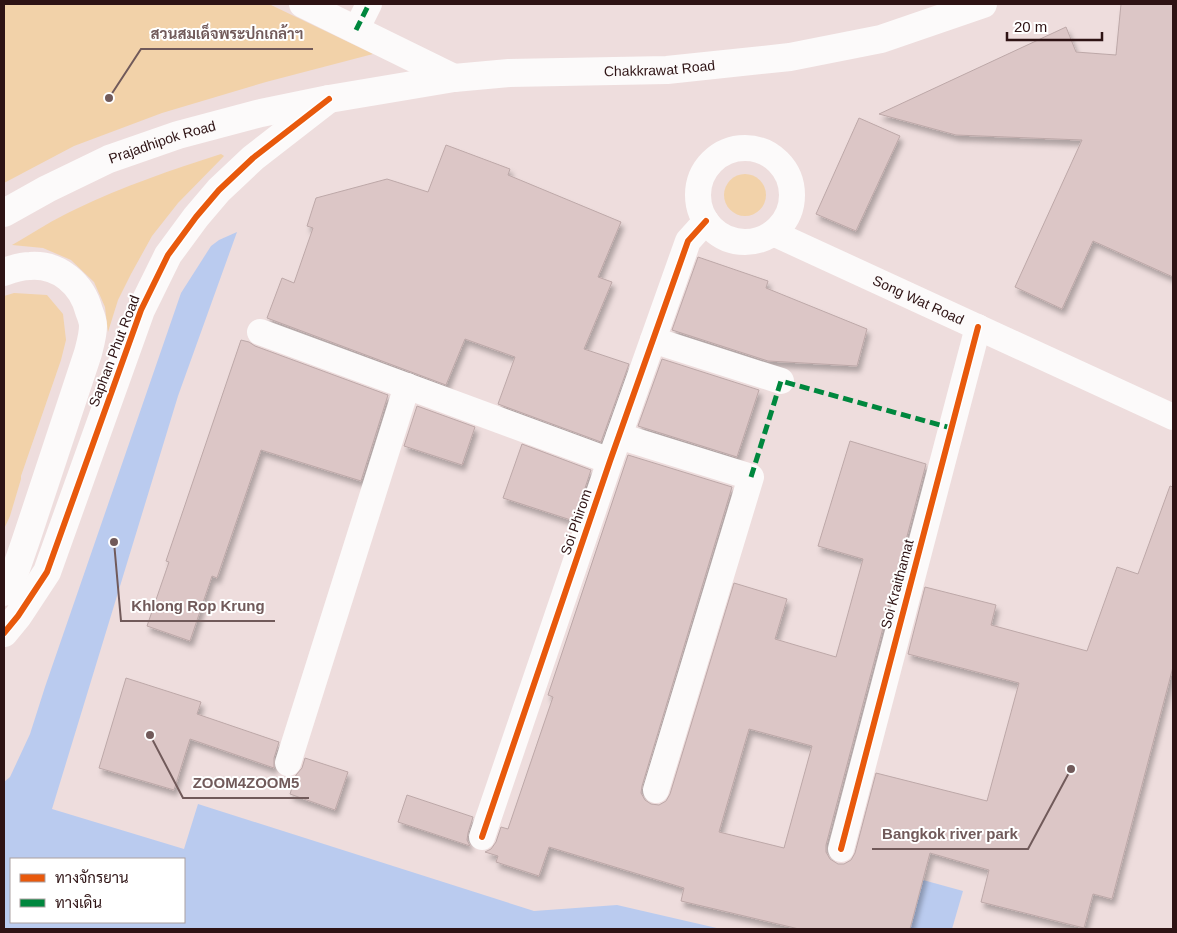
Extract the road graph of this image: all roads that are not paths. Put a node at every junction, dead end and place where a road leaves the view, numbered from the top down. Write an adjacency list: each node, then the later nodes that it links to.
1 (303, 4): 4 (main road)
2 (369, 4): 4 (street)
3 (983, 4): 5 (main road, Chakkrawat Road)
4 (348, 26): 5 (main road)
5 (454, 78): 6 (main road, Chakkrawat Road)
6 (329, 98): 7 (main road, Prajadhipok Road); 20 (main road, Saphan Phut Road)
7 (4, 213)
8 (706, 222): 9 (street); 9 (street); 13 (street, Soi Phirom)
9 (773, 233): 11 (street, Song Wat Road)
10 (4, 272): 19 (main road)
11 (978, 326): 16 (street, Song Wat Road); 24 (street, Soi Kraithamat)
12 (260, 332): 15 (street)
13 (653, 340): 14 (street); 17 (street, Soi Phirom)
14 (781, 381)
15 (407, 386): 18 (street); 21 (street)
16 (1173, 417)
17 (619, 436): 18 (street, Soi Phirom); 22 (street)
18 (610, 461): 23 (street, Soi Phirom)
19 (4, 592)
20 (4, 633)
21 (288, 763)
22 (656, 790)
23 (482, 837)
24 (841, 849)

